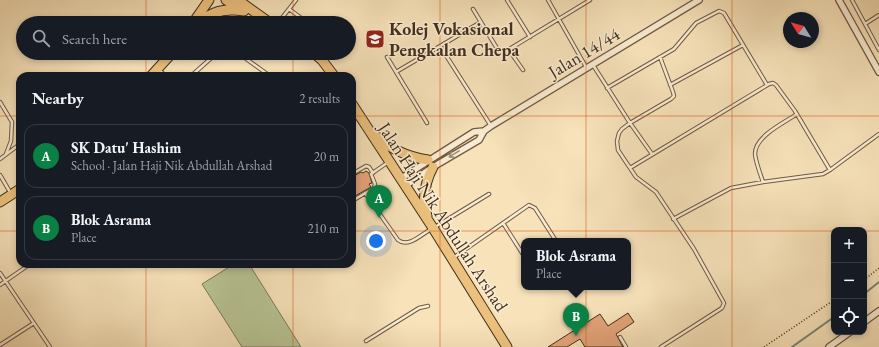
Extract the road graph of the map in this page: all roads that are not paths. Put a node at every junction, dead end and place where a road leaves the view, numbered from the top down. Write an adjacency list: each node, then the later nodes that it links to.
1 (209, 0): 15 (main road)
2 (226, 0): 11 (main road)
3 (238, 0): 11 (main road)
4 (296, 0): 12 (lane)
5 (507, 0): 23 (lane)
6 (548, 0): 20 (lane)
7 (590, 0): 20 (lane)
8 (699, 0): 34 (street, Jalan 14/44)
9 (839, 0): 44 (street)
10 (852, 0): 22 (lane)
11 (244, 5): 16 (main road); 17 (main road)
12 (289, 9): 18 (lane); 19 (lane)
13 (473, 9): 21 (lane)
14 (879, 15): 22 (lane)
15 (198, 16)
16 (209, 16)
17 (260, 16)
18 (284, 16)
19 (298, 16)
20 (559, 19): 23 (lane); 35 (lane)
21 (481, 22): 25 (lane); 26 (lane)
22 (865, 24): 27 (lane)
23 (530, 37): 26 (lane)
24 (743, 44): 29 (lane); 45 (lane); 46 (lane)
25 (440, 46): 43 (lane); 54 (lane)
26 (509, 50): 37 (lane)
27 (879, 50)
28 (387, 57): 43 (lane)
29 (660, 57): 45 (lane); 47 (lane)
30 (166, 60): 36 (main road)
31 (209, 60): 40 (lane)
32 (248, 60): 41 (lane)
33 (322, 60): 42 (main road)
34 (593, 65): 35 (street, Jalan 14/44); 47 (lane)
35 (587, 68): 54 (street, Jalan 14/44)
36 (158, 69): 38 (main road); 39 (lane)
37 (523, 70)
38 (155, 72)
39 (161, 72)
40 (196, 72)
41 (264, 72)
42 (331, 72)
43 (396, 72): 52 (lane)
44 (879, 72)
45 (670, 85): 53 (lane)
46 (767, 85): 50 (lane); 59 (lane)
47 (607, 88): 53 (lane)
48 (0, 102): 58 (lane)
49 (356, 111): 51 (main road, Jalan Haji Nik Abdullah Arshad)
50 (797, 114): 64 (lane); 69 (lane)
51 (361, 119): 61 (main road, Jalan Haji Nik Abdullah Arshad); 62 (main road)
52 (427, 123)
53 (630, 123): 59 (lane); 63 (lane)
54 (492, 126): 55 (street, Jalan 14/44)
55 (484, 131): 62 (street, Jalan 14/44); 62 (street, Jalan 14/44, one-way to 62)
56 (879, 134): 64 (lane)
57 (16, 147): 58 (lane)
58 (6, 154): 60 (lane)
59 (652, 154): 63 (lane)
60 (0, 159)
61 (389, 161): 66 (lane); 68 (main road, Jalan Haji Nik Abdullah Arshad)
62 (431, 163): 68 (street, Jalan 14/44); 78 (main road)
63 (630, 168): 76 (lane)
64 (830, 170): 69 (lane)
65 (356, 172): 66 (lane)
66 (373, 173): 71 (lane)
67 (0, 175): 73 (lane)
68 (402, 182): 78 (main road, Jalan Haji Nik Abdullah Arshad)
69 (763, 182): 76 (lane)
70 (16, 192): 73 (main road)
71 (365, 193): 74 (lane); 78 (lane)
72 (489, 194): 78 (lane)
73 (12, 195): 75 (main road)
74 (356, 199)
75 (0, 202)
76 (673, 219): 98 (lane)
77 (503, 223): 79 (lane); 80 (lane); 81 (lane)
78 (433, 228): 81 (main road, Jalan Haji Nik Abdullah Arshad)
79 (554, 238)
80 (521, 251)
81 (451, 259): 96 (main road, Jalan Haji Nik Abdullah Arshad)
82 (24, 268): 85 (lane)
83 (0, 273): 85 (lane)
84 (0, 279): 85 (lane)
85 (6, 281): 86 (lane); 90 (lane)
86 (0, 285)
87 (428, 306): 93 (lane)
88 (879, 311): 89 (street)
89 (867, 320)
90 (34, 323): 94 (lane); 95 (lane)
91 (846, 335): 99 (street)
92 (620, 337): 97 (lane)
93 (366, 341)
94 (0, 345)
95 (50, 347)
96 (507, 347)
97 (626, 347)
98 (661, 347)
99 (829, 347)

